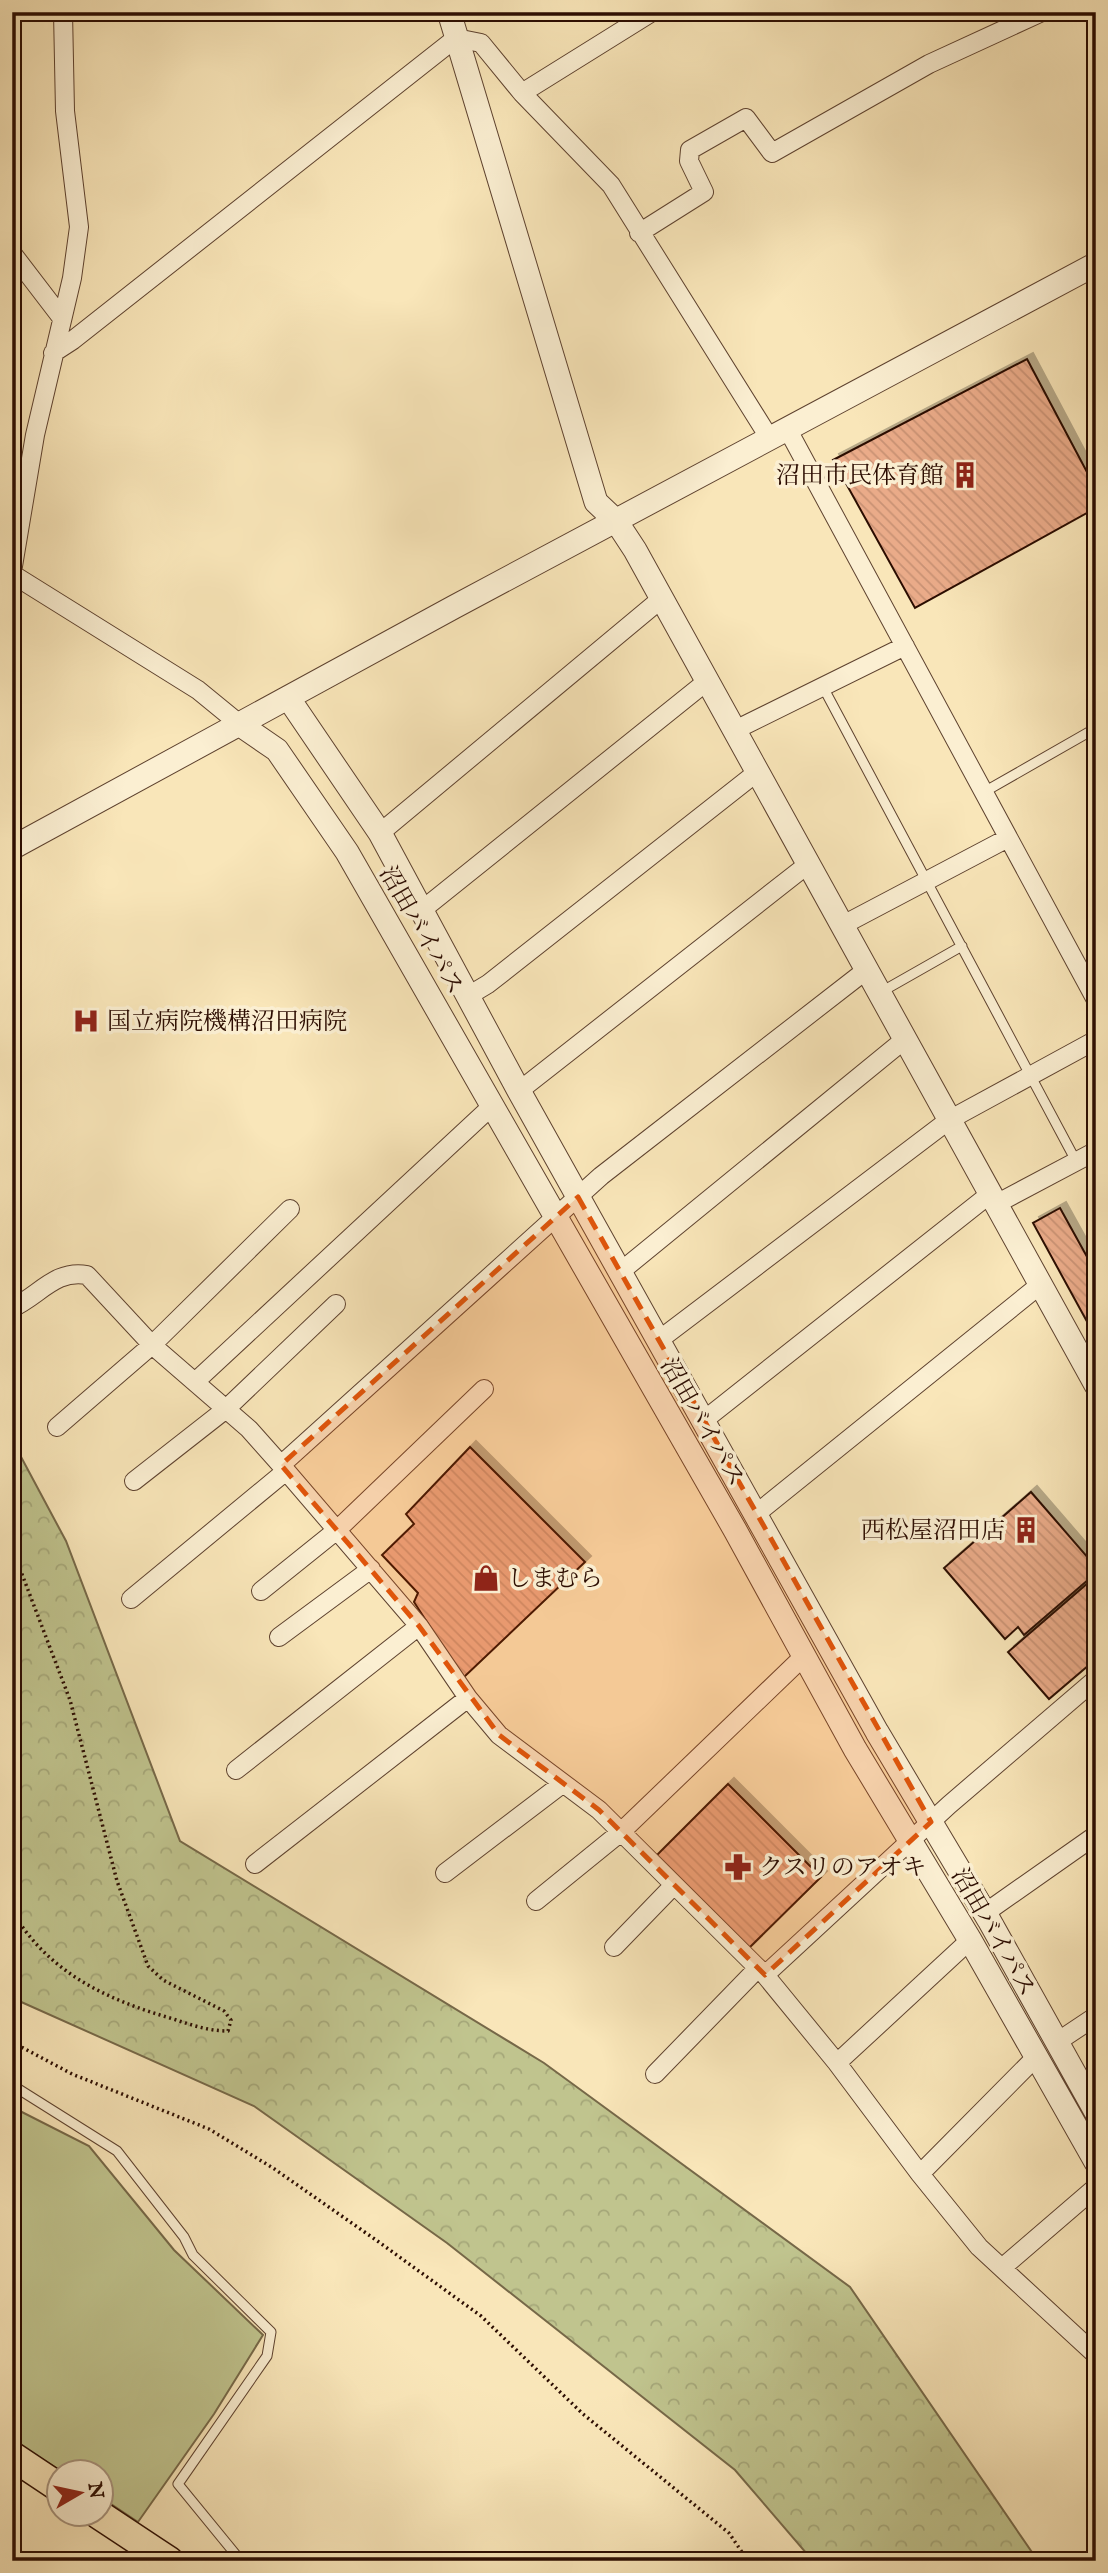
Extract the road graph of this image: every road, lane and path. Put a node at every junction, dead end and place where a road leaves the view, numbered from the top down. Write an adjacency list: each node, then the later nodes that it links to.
1 (63, 12): 10 (street)
2 (449, 12): 5 (street)
3 (652, 12): 6 (street)
4 (1042, 12): 7 (street)
5 (456, 38): 6 (street); 11 (street); 13 (street)
6 (522, 93): 7 (street)
7 (639, 233): 12 (street)
8 (12, 253): 10 (street)
9 (1096, 264): 12 (street)
10 (61, 317): 11 (street)
11 (53, 353): 14 (street)
12 (779, 435): 13 (street); 16 (street)
13 (616, 521): 15 (street); 19 (street)
14 (12, 573): 20 (street)
15 (661, 599): 17 (street); 25 (street)
16 (905, 646): 18 (street); 24 (street)
17 (706, 681): 22 (street); 30 (street)
18 (823, 687): 22 (street); 29 (lane)
19 (289, 699): 20 (street); 25 (street, 沼田バイパス)
20 (242, 726): 27 (street); 41 (street, 沼田バイパス)
21 (1096, 728): 24 (lane)
22 (733, 731): 23 (street)
23 (757, 773): 28 (street); 35 (street)
24 (984, 792): 26 (street)
25 (380, 832): 30 (street, 沼田バイパス)
26 (1008, 838): 29 (street); 36 (street)
27 (12, 848)
28 (807, 865): 31 (street); 40 (street)
29 (926, 880): 31 (street); 32 (lane)
30 (422, 910): 35 (street, 沼田バイパス)
31 (841, 926): 33 (street)
32 (962, 946): 34 (lane); 39 (lane)
33 (865, 971): 34 (street); 45 (street)
34 (878, 994): 37 (street)
35 (468, 996): 40 (street, 沼田バイパス)
36 (1096, 1000)
37 (904, 1040): 42 (street); 49 (street)
38 (1096, 1040): 39 (street)
39 (1032, 1075): 42 (street); 44 (lane)
40 (519, 1091): 45 (street, 沼田バイパス)
41 (492, 1106): 48 (street, 沼田バイパス); 55 (street)
42 (950, 1120): 46 (street); 53 (street)
43 (1096, 1151): 44 (street)
44 (1076, 1161): 46 (street)
45 (578, 1197): 48 (street); 49 (street, 沼田バイパス)
46 (993, 1199): 50 (street); 59 (street)
47 (290, 1209): 54 (street)
48 (556, 1217): 61 (street); 71 (street, 沼田バイパス)
49 (620, 1272): 53 (street, 沼田バイパス)
50 (1041, 1284): 56 (street); 63 (street)
51 (336, 1304): 58 (street)
52 (12, 1308): 54 (street)
53 (659, 1340): 59 (street, 沼田バイパス)
54 (152, 1345): 55 (street); 60 (street)
55 (195, 1382): 58 (street)
56 (1096, 1385)
57 (484, 1389): 64 (street)
58 (226, 1409): 61 (street); 62 (street)
59 (703, 1421): 63 (street, 沼田バイパス)
60 (57, 1427)
61 (284, 1468): 64 (street); 68 (street)
62 (134, 1481)
63 (756, 1514): 76 (street, 沼田バイパス)
64 (337, 1530): 66 (street); 67 (street)
65 (12, 1548): 84 (path)
66 (371, 1569): 69 (street); 70 (street)
67 (261, 1591)
68 (131, 1599)
69 (419, 1626): 73 (street); 74 (street)
70 (279, 1637)
71 (804, 1656): 77 (street); 79 (street, 沼田バイパス)
72 (1096, 1679): 76 (street)
73 (468, 1698): 75 (street); 80 (street)
74 (236, 1770)
75 (562, 1784): 77 (street); 81 (street)
76 (931, 1822): 79 (street); 85 (street, 沼田バイパス)
77 (621, 1832): 82 (street); 83 (street)
78 (1096, 1835): 85 (street)
79 (910, 1841): 86 (street, 沼田バイパス); 88 (street)
80 (256, 1864)
81 (445, 1873)
82 (674, 1885): 87 (street); 88 (street)
83 (536, 1900)
84 (12, 1911)
85 (985, 1913): 91 (street, 沼田バイパス)
86 (970, 1940): 92 (street, 沼田バイパス); 93 (street)
87 (614, 1947)
88 (762, 1971): 93 (street); 94 (street)
89 (1096, 2017): 91 (street)
90 (12, 2042): 107 (path)
91 (1057, 2042): 96 (street, 沼田バイパス)
92 (1035, 2058): 97 (street, 沼田バイパス); 98 (street)
93 (837, 2063): 98 (street)
94 (655, 2074)
95 (12, 2085): 106 (lane)
96 (1096, 2112)
97 (1096, 2162)
98 (919, 2174): 100 (street)
99 (1096, 2187): 100 (street)
100 (1003, 2267): 101 (street)
101 (1096, 2355)
102 (12, 2456): 103 (main road)
103 (46, 2479)
104 (116, 2526): 105 (main road)
105 (169, 2561)
106 (241, 2561)
107 (748, 2561)

